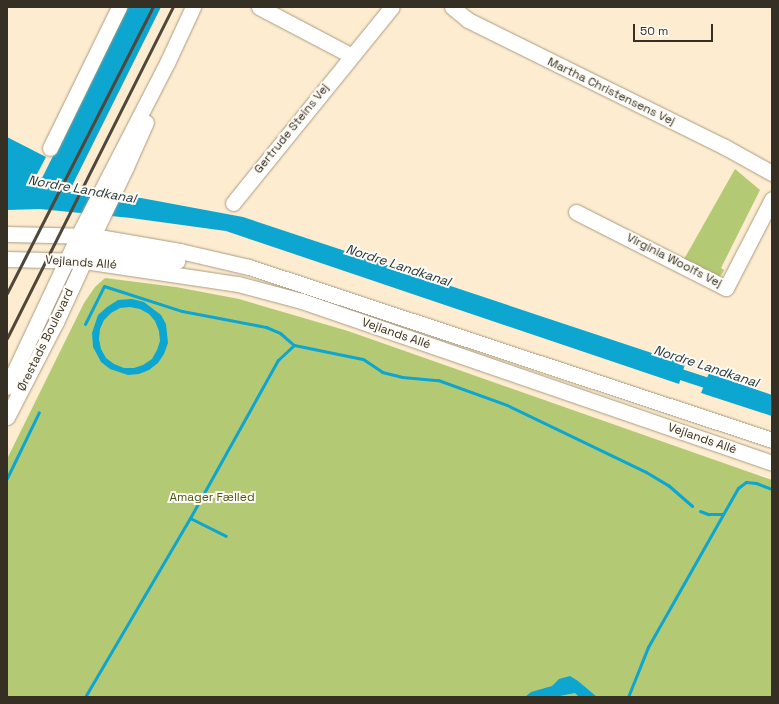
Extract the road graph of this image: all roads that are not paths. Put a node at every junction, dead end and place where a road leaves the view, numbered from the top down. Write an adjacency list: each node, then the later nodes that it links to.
1 (120, 7): 7 (street)
2 (193, 7): 13 (street, Ørestads Boulevard)
3 (259, 7): 6 (street)
4 (392, 7): 6 (street, Gertrude Steins Vej)
5 (452, 7): 8 (street, Martha Christensens Vej)
6 (352, 56): 10 (street, Gertrude Steins Vej)
7 (50, 148)
8 (772, 173)
9 (772, 199): 11 (street, Virginia Woolfs Vej)
10 (233, 203)
11 (576, 212)
12 (7, 234): 13 (street, Vejlands Allé)
13 (86, 246): 15 (street, Vejlands Allé); 15 (street); 18 (street, Ørestads Boulevard); 19 (street, Vejlands Allé); 20 (street, Vejlands Allé)
14 (7, 251): 15 (street)
15 (69, 256): 16 (street, Vejlands Allé); 17 (street, Ørestads Boulevard)
16 (7, 259)
17 (7, 387)
18 (7, 417)
19 (662, 425): 21 (street); 22 (street, Vejlands Allé)
20 (772, 440)
21 (772, 452)
22 (772, 463)

